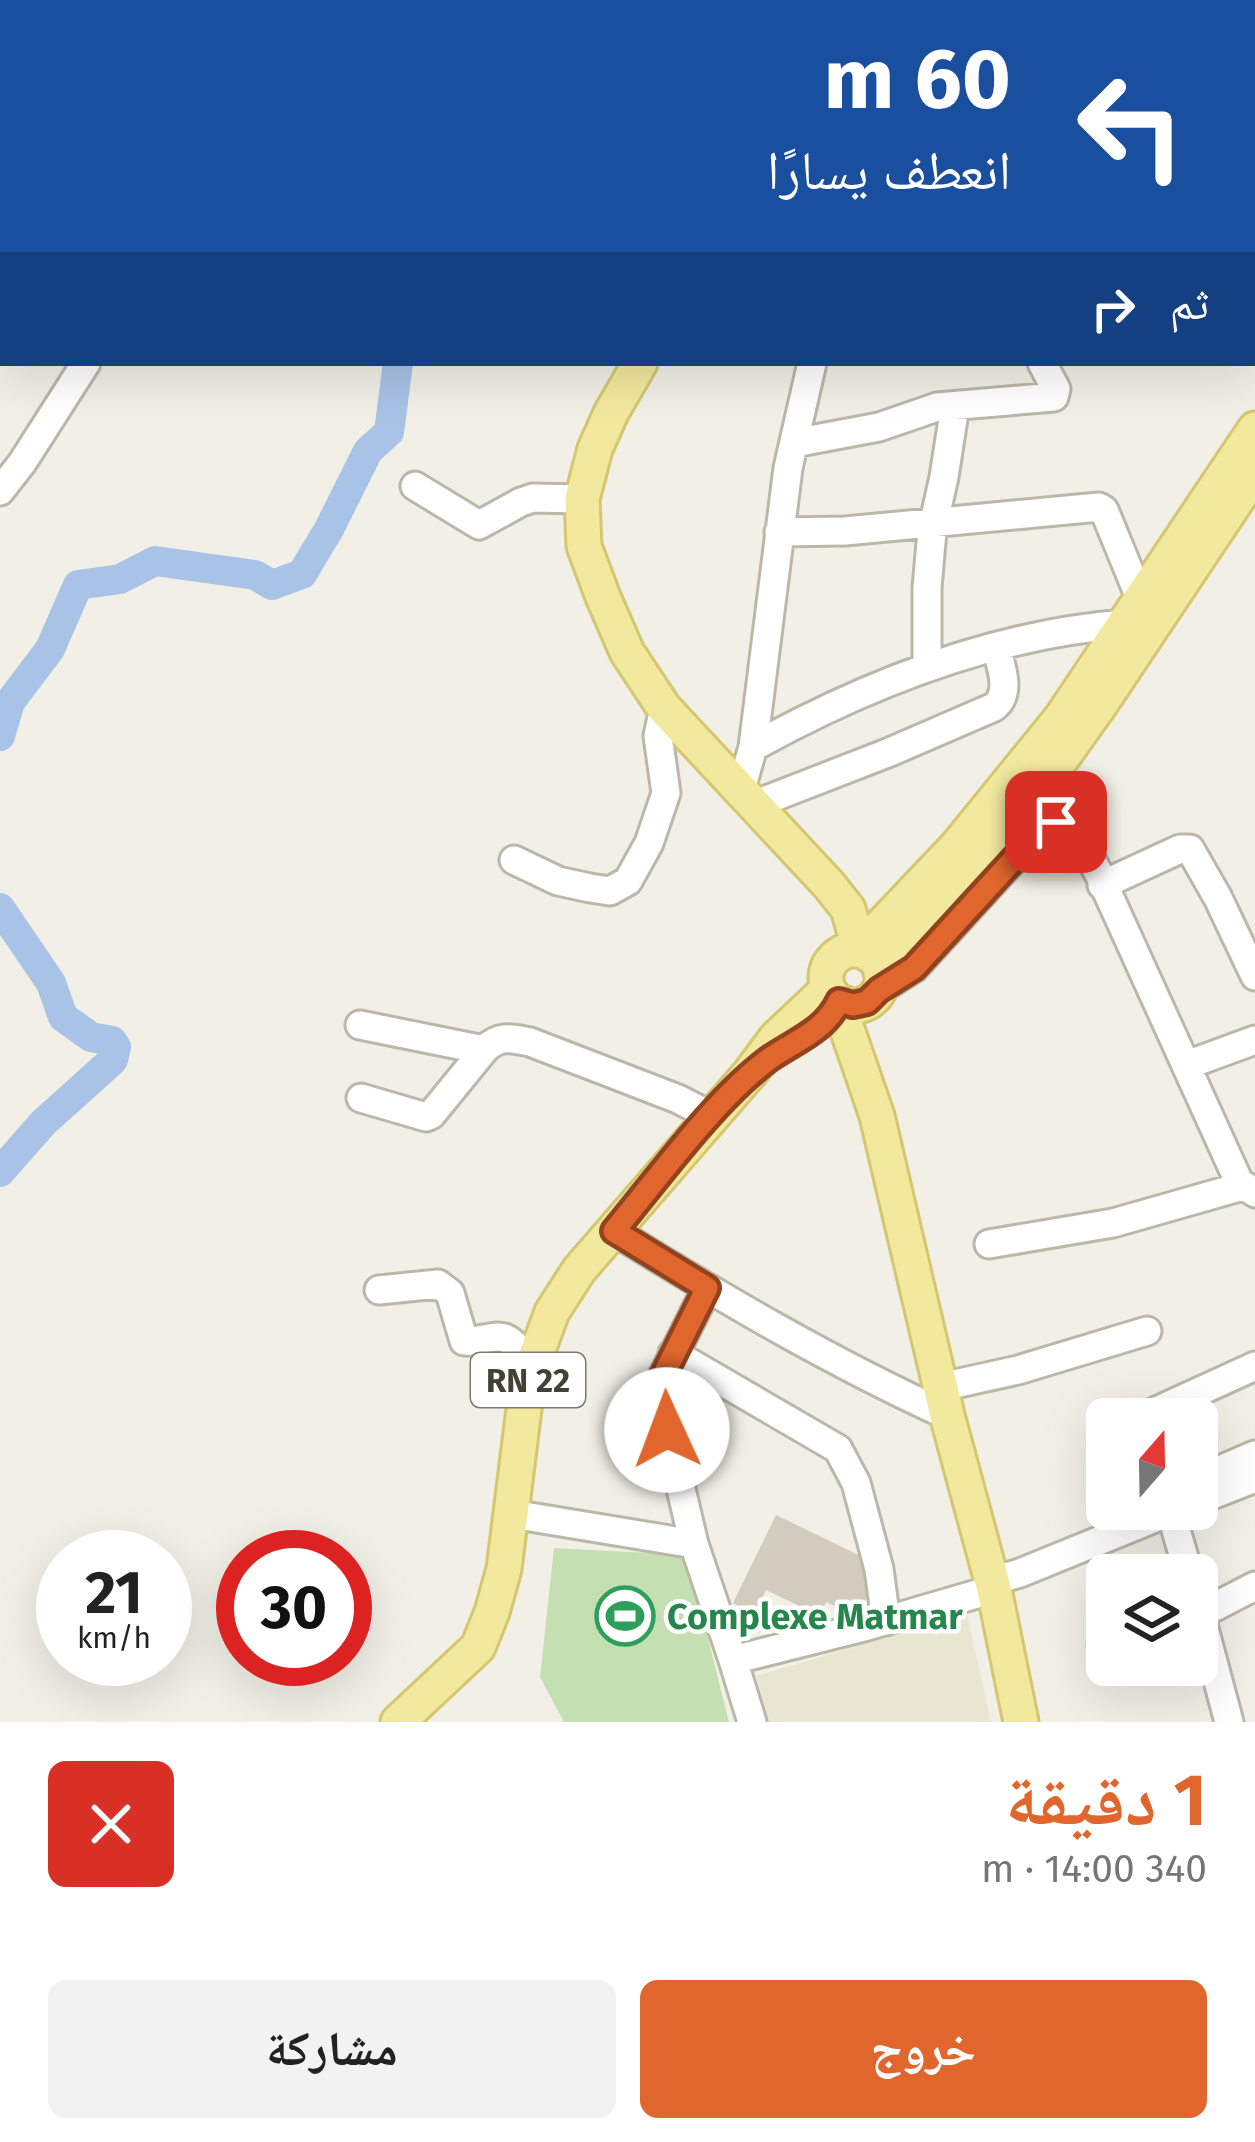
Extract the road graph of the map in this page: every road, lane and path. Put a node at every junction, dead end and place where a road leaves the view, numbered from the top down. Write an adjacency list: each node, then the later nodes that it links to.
1 (84, 366): 10 (street)
2 (638, 366): 11 (main road)
3 (811, 366): 7 (street)
4 (1044, 366): 5 (street)
5 (955, 406): 7 (street); 12 (street)
6 (1255, 429): 14 (main road, RN 22)
7 (794, 442): 13 (street)
8 (1255, 473): 14 (main road, RN 22)
9 (416, 486): 11 (street)
10 (0, 491)
11 (582, 499): 17 (main road)
12 (934, 521): 13 (street); 14 (street); 16 (street)
13 (779, 532): 18 (street)
14 (1143, 612): 15 (street); 23 (main road, RN 22)
15 (997, 647): 16 (street); 19 (street)
16 (927, 667): 18 (street)
17 (664, 708): 19 (main road); 20 (street)
18 (753, 747): 19 (street)
19 (748, 796): 23 (main road)
20 (514, 860)
21 (1102, 885): 22 (street); 23 (street); 27 (street)
22 (1255, 976)
23 (856, 980): 29 (main road, RN 22); 40 (main road)
24 (360, 1025): 26 (street)
25 (1255, 1040): 27 (street)
26 (484, 1050): 28 (street); 29 (street)
27 (1187, 1065): 30 (street)
28 (361, 1098)
29 (711, 1116): 31 (main road, RN 22)
30 (1249, 1190): 32 (street)
31 (614, 1231): 33 (street); 37 (main road, RN 22)
32 (989, 1244)
33 (707, 1288): 36 (street); 40 (street)
34 (379, 1290): 37 (street)
35 (1148, 1331): 40 (street)
36 (673, 1353): 48 (street); 52 (street)
37 (532, 1362): 45 (main road, RN 22)
38 (1255, 1366): 39 (street)
39 (1185, 1398)
40 (944, 1401): 49 (main road)
41 (1255, 1455): 42 (street)
42 (1218, 1471)
43 (1255, 1478): 44 (street)
44 (1218, 1493)
45 (512, 1514): 48 (street); 55 (main road, RN 22)
46 (1086, 1530): 49 (street)
47 (1125, 1530): 49 (street)
48 (694, 1544): 53 (street)
49 (991, 1578): 52 (street); 57 (main road)
50 (1255, 1586): 51 (street)
51 (1218, 1602)
52 (886, 1621): 53 (street)
53 (733, 1660): 56 (street)
54 (1218, 1683): 58 (street)
55 (398, 1722)
56 (752, 1722)
57 (1021, 1722)
58 (1229, 1722)

